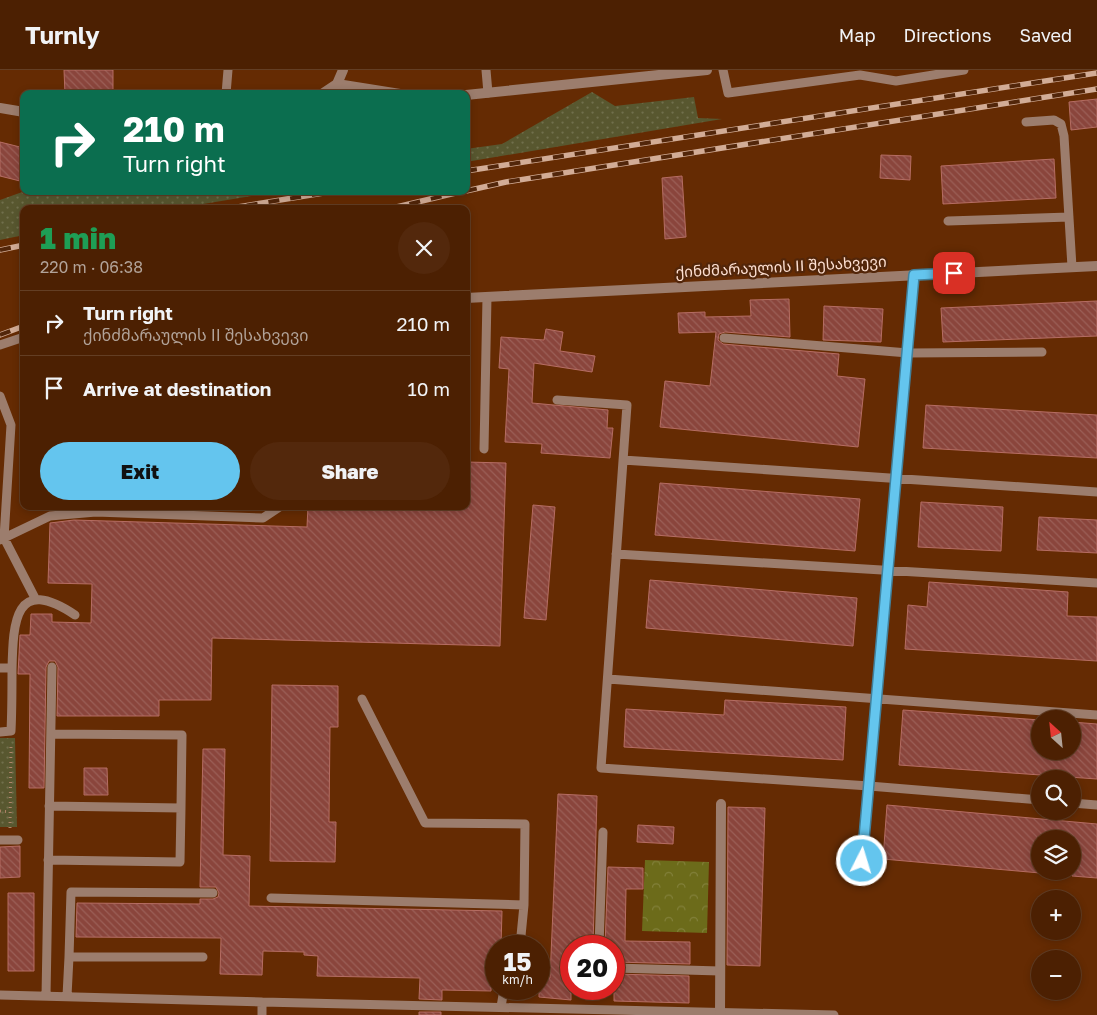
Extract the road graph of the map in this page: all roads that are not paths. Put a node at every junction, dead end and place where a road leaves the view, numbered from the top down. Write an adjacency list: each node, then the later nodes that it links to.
1 (228, 70): 9 (lane)
2 (343, 70): 8 (street)
3 (486, 70): 12 (lane)
4 (707, 70): 12 (street)
5 (723, 70): 7 (lane)
6 (964, 70): 7 (lane)
7 (859, 73)
8 (337, 84): 10 (street); 11 (street)
9 (226, 90)
10 (328, 90)
11 (375, 90)
12 (488, 93): 13 (street)
13 (470, 95)
14 (0, 108): 15 (street)
15 (20, 111)
16 (1026, 122): 17 (lane)
17 (1069, 217): 18 (lane); 20 (lane)
18 (948, 221)
19 (1097, 266): 20 (street, ქინძმარაულის II შესახვევი)
20 (1072, 267): 21 (street, ქინძმარაულის II შესახვევი)
21 (914, 275): 22 (street, ქინძმარაულის II შესახვევი); 28 (lane)
22 (487, 297): 23 (street, ქინძმარაულის II შესახვევი); 31 (lane)
23 (470, 298)
24 (20, 338): 26 (lane)
25 (724, 338): 28 (lane)
26 (0, 345)
27 (1042, 352): 28 (lane)
28 (908, 353): 33 (lane)
29 (0, 396): 38 (lane)
30 (556, 400): 32 (lane)
31 (484, 449)
32 (623, 460): 33 (lane); 39 (lane)
33 (896, 480): 34 (lane); 40 (lane)
34 (1097, 492)
35 (51, 510): 37 (lane)
36 (275, 510): 37 (lane)
37 (50, 516): 38 (lane)
38 (2, 539): 42 (lane)
39 (616, 554): 40 (lane); 47 (lane)
40 (888, 570): 41 (lane); 49 (lane)
41 (1097, 583)
42 (36, 600): 43 (lane); 46 (lane)
43 (75, 615)
44 (52, 667): 52 (lane)
45 (0, 668): 46 (lane)
46 (12, 668): 51 (lane)
47 (608, 679): 49 (lane); 53 (lane)
48 (362, 699): 67 (lane)
49 (877, 699): 50 (lane); 53 (lane)
50 (1097, 715)
51 (0, 732)
52 (51, 734): 58 (lane); 59 (lane)
53 (869, 786): 54 (lane); 64 (lane)
54 (1031, 799)
55 (721, 804): 73 (street)
56 (1081, 804): 57 (lane)
57 (1097, 805)
58 (50, 806): 59 (lane); 63 (lane)
59 (181, 808): 63 (lane)
60 (603, 832): 69 (lane)
61 (0, 840): 62 (lane)
62 (14, 840)
63 (48, 860): 75 (lane)
64 (861, 880)
65 (212, 893): 70 (lane)
66 (271, 898): 67 (lane)
67 (524, 905): 68 (lane)
68 (521, 935)
69 (599, 935)
70 (69, 957): 71 (lane); 76 (lane)
71 (204, 957)
72 (625, 968): 73 (lane)
73 (720, 971): 81 (street)
74 (0, 995): 75 (lane)
75 (46, 996): 76 (lane)
76 (67, 996): 78 (lane)
77 (502, 1000): 79 (lane)
78 (262, 1002): 80 (lane); 82 (lane)
79 (501, 1007): 80 (lane); 81 (lane)
80 (475, 1010)
81 (720, 1014): 83 (lane)
82 (262, 1015)
83 (834, 1015)

